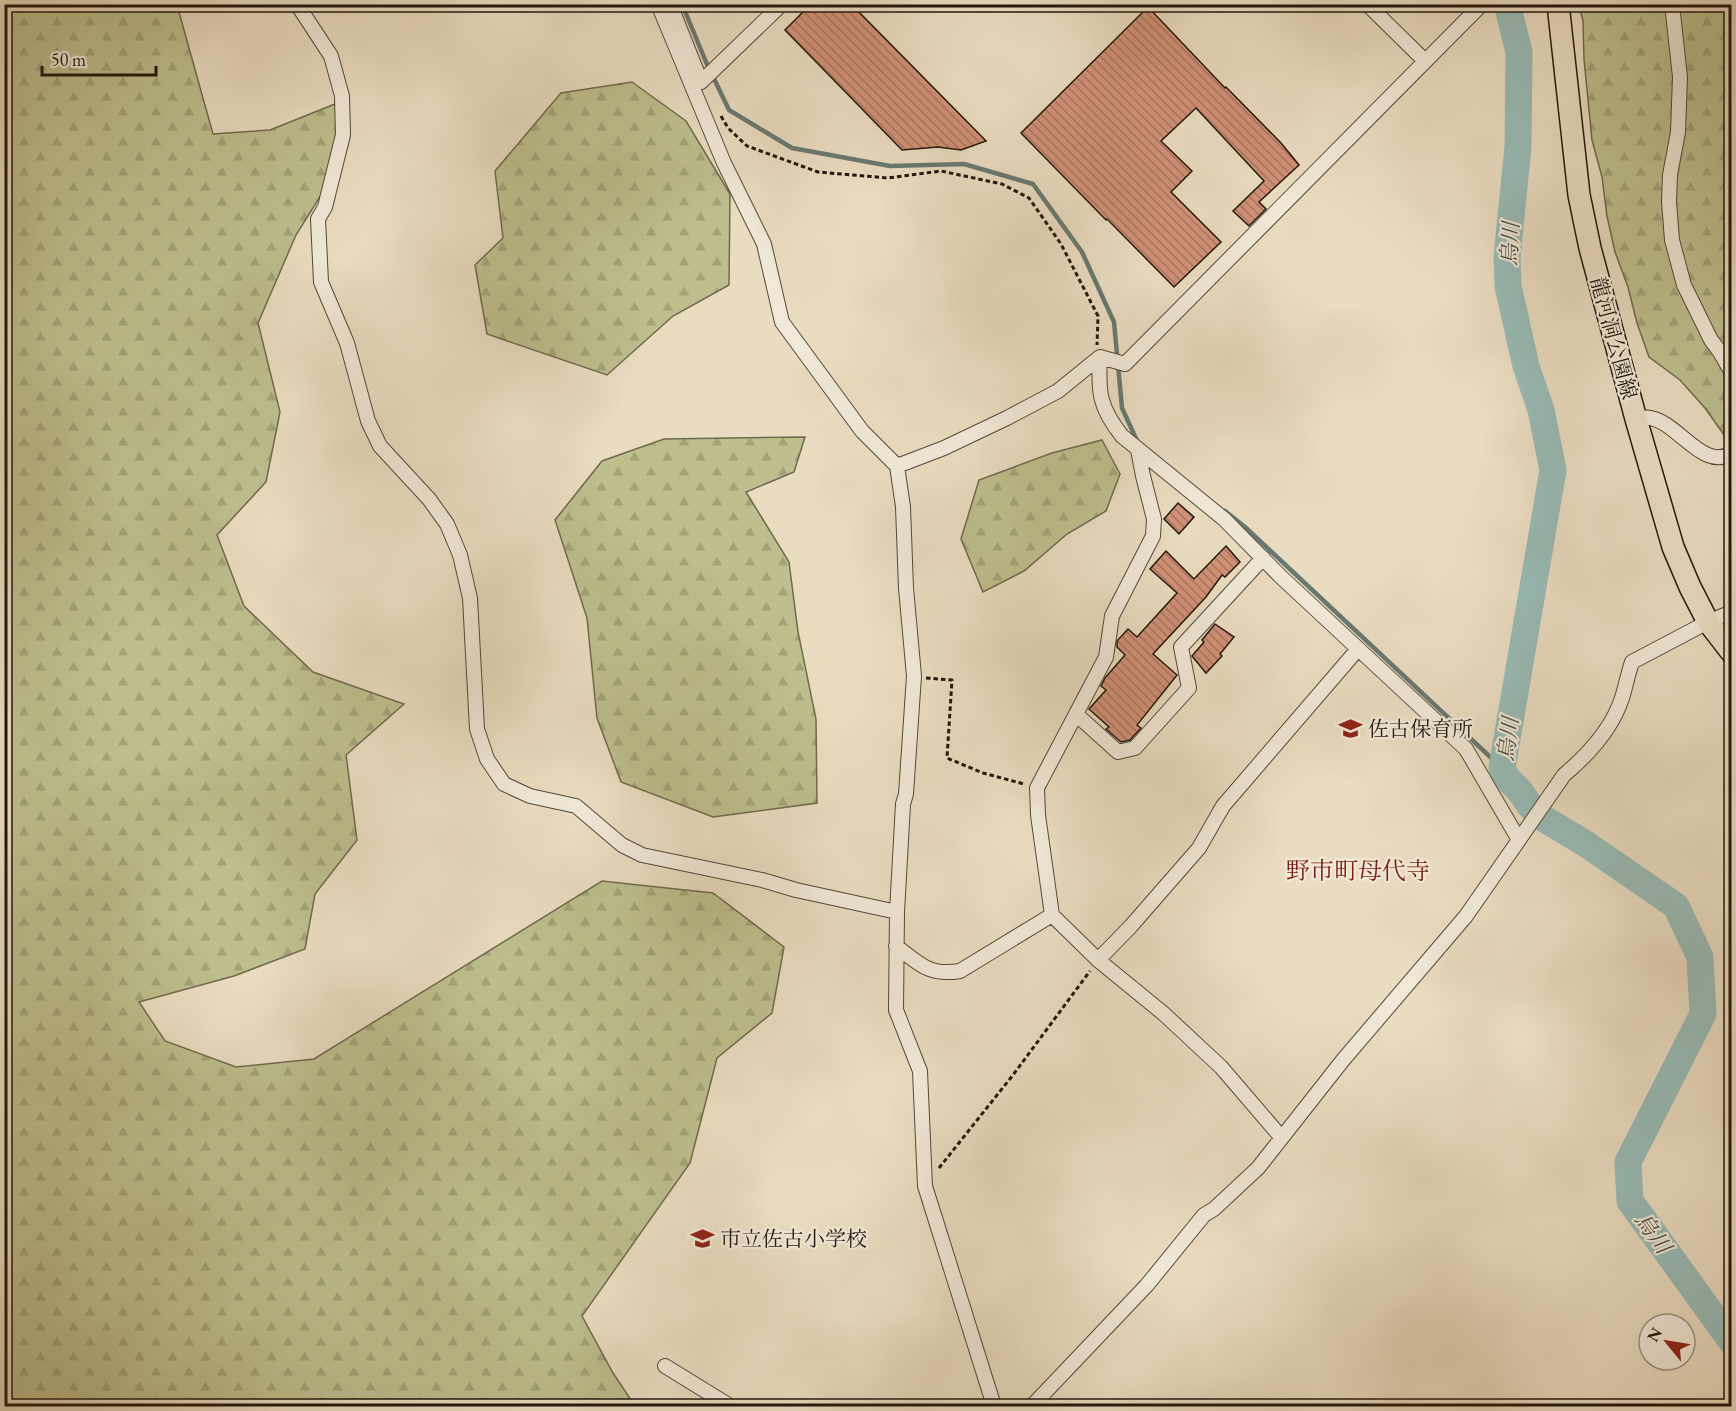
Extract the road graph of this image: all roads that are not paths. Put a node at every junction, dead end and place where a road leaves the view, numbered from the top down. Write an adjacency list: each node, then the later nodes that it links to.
1 (297, 4): 23 (street)
2 (658, 4): 15 (street)
3 (670, 4): 4 (street)
4 (782, 4)
5 (1366, 4): 9 (street)
6 (1482, 4): 9 (street)
7 (1558, 4): 12 (main road, 龍河洞公園線)
8 (1672, 4): 11 (street)
9 (1424, 60): 10 (street)
10 (1098, 358): 13 (street); 15 (street)
11 (1731, 373)
12 (1636, 419): 14 (street); 18 (main road, 龍河洞公園線)
13 (1138, 450): 16 (street); 21 (street)
14 (1731, 453)
15 (897, 466): 23 (street)
16 (1263, 558): 19 (street); 21 (street)
17 (1731, 612): 18 (street)
18 (1708, 621): 20 (main road, 龍河洞公園線); 22 (street)
19 (1358, 649): 22 (street); 26 (street)
20 (1731, 653)
21 (1077, 715): 24 (street)
22 (1522, 835): 27 (street)
23 (897, 912): 25 (street)
24 (1052, 915): 25 (street); 26 (street)
25 (896, 946): 30 (street)
26 (1098, 960): 27 (street)
27 (1281, 1137): 31 (street)
28 (665, 1366): 29 (street)
29 (730, 1407)
30 (994, 1407)
31 (1032, 1407)

